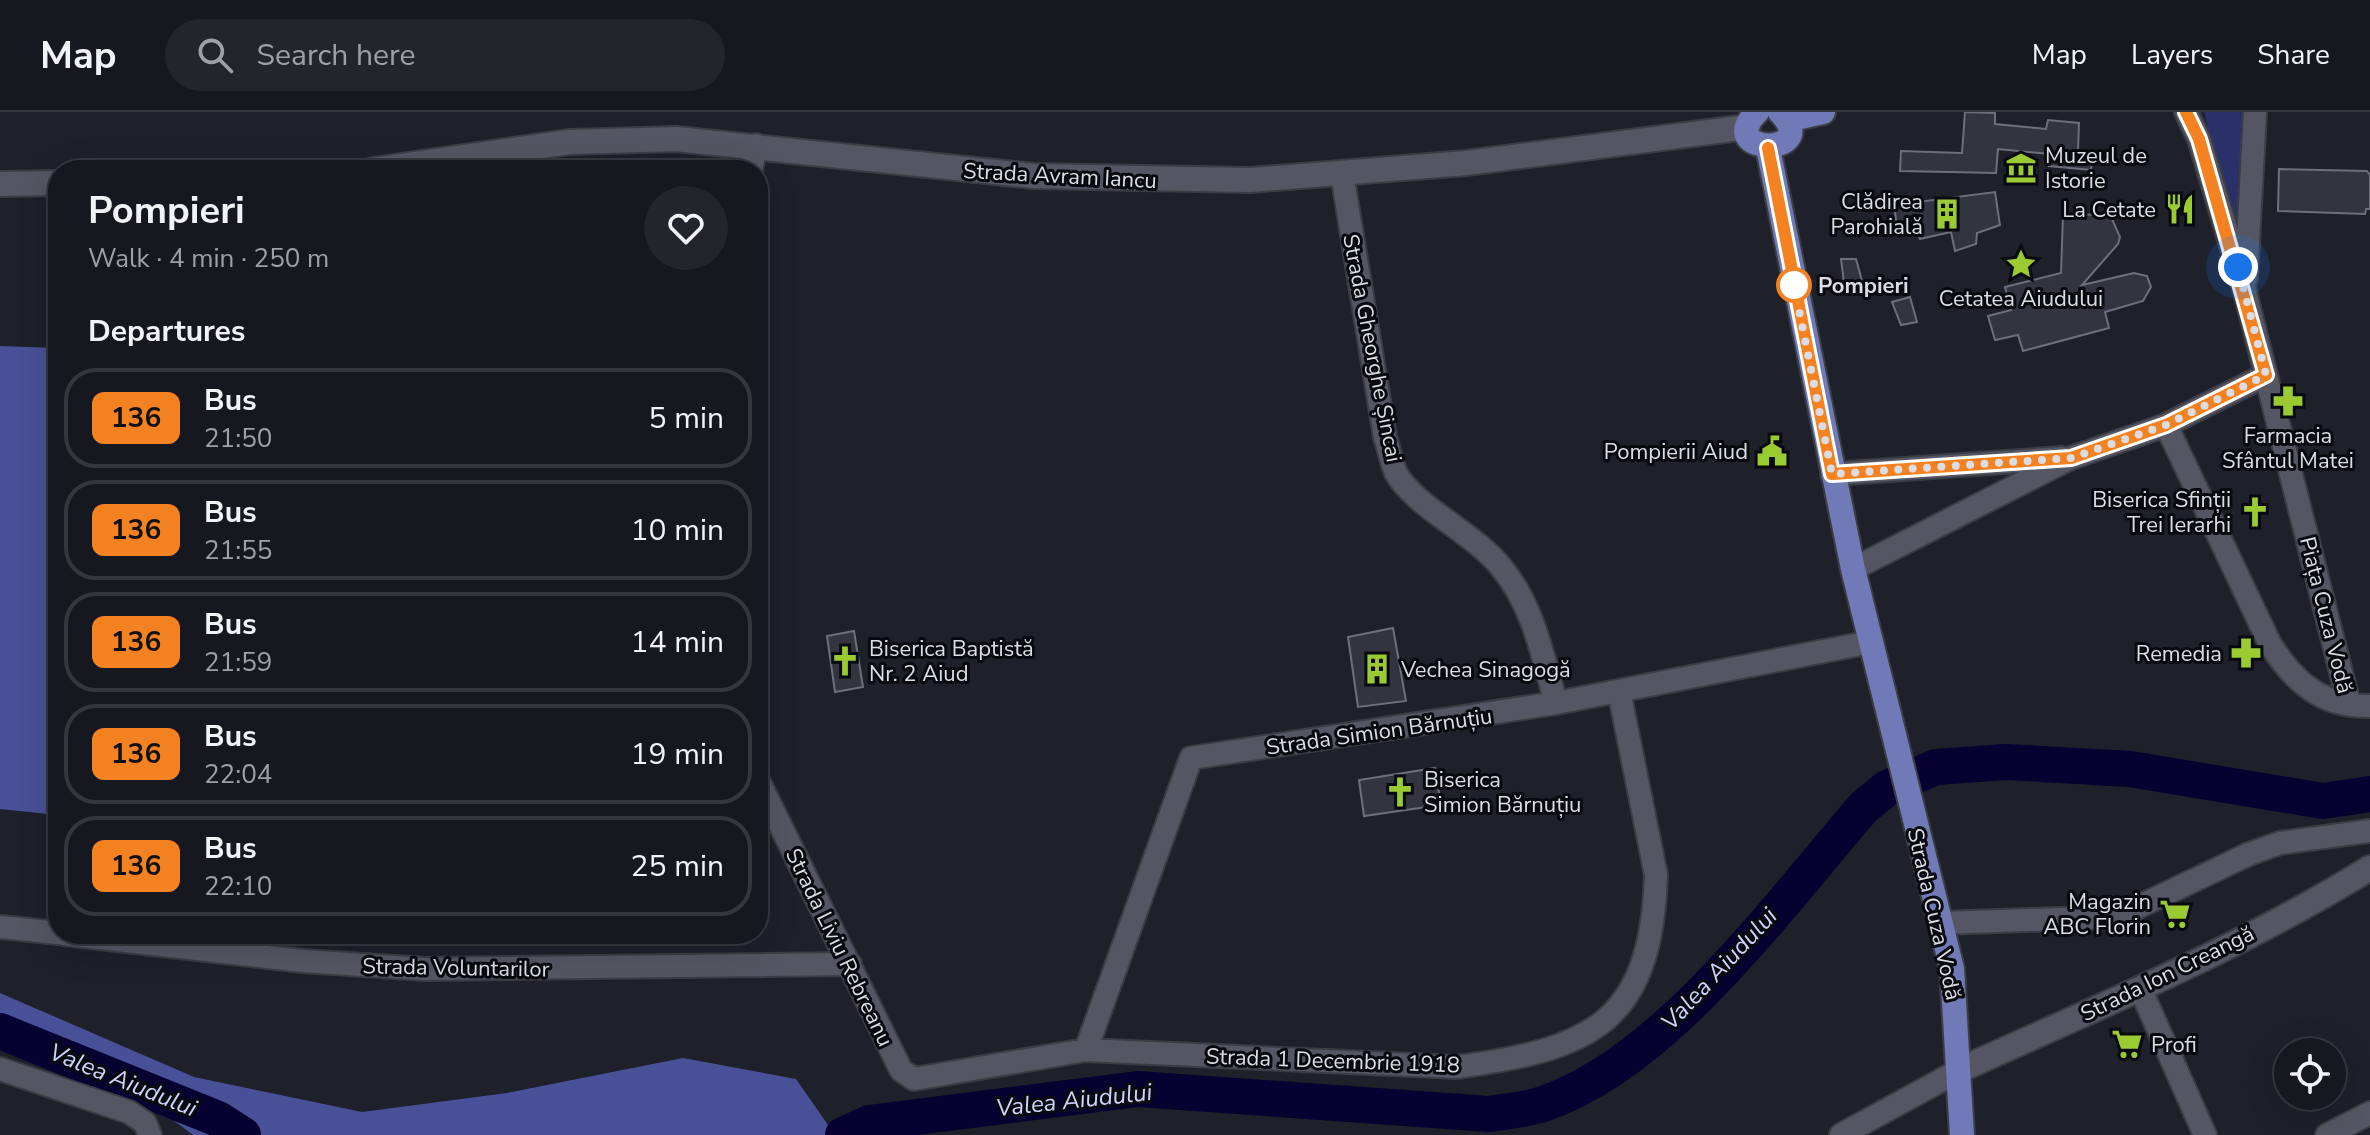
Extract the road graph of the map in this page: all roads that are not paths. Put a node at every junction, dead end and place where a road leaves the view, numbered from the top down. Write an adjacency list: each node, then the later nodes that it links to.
1 (1823, 112): 4 (main road)
2 (2186, 112): 13 (street)
3 (2255, 112): 13 (street)
4 (1783, 116): 7 (main road)
5 (1752, 120): 7 (main road); 10 (main road, Strada Avram Iancu)
6 (756, 145): 8 (main road, Strada Avram Iancu); 9 (street); 10 (main road, Strada Avram Iancu)
7 (1768, 148): 17 (main road, Strada Cuza Vodă)
8 (443, 160)
9 (753, 160)
10 (1342, 174): 21 (street, Strada Gheorghe Șincai)
11 (48, 183): 12 (main road)
12 (0, 184)
13 (2245, 292): 14 (street, Piața Cuza Vodă)
14 (2266, 375): 15 (street); 22 (street, Piața Cuza Vodă)
15 (2166, 425): 16 (street); 22 (street, Piața Cuza Vodă)
16 (2071, 458): 17 (street); 18 (street)
17 (1832, 474): 18 (main road, Strada Cuza Vodă)
18 (1853, 569): 19 (main road, Strada Cuza Vodă)
19 (1871, 642): 20 (street, Strada Simion Bărnuțiu); 26 (main road, Strada Cuza Vodă)
20 (1619, 691): 21 (street, Strada Simion Bărnuțiu); 32 (street, Strada 1 Decembrie 1918)
21 (1556, 703): 32 (street, Strada Simion Bărnuțiu)
22 (2360, 705)
23 (768, 800): 30 (street, Strada Liviu Rebreanu)
24 (2370, 831): 26 (street)
25 (2370, 868): 31 (main road, Strada Ion Creangă)
26 (1941, 923): 35 (main road, Strada Cuza Vodă)
27 (0, 927): 28 (street)
28 (48, 932)
29 (153, 944): 30 (street, Strada Voluntarilor)
30 (850, 964): 34 (street, Strada Liviu Rebreanu)
31 (2140, 988): 35 (main road, Strada Ion Creangă); 40 (street)
32 (1086, 1050): 34 (street, Strada 1 Decembrie 1918)
33 (0, 1069): 37 (street)
34 (901, 1070)
35 (1960, 1070): 38 (street); 39 (main road, Strada Cuza Vodă)
36 (2370, 1113): 41 (street)
37 (147, 1129)
38 (1841, 1135)
39 (1962, 1135)
40 (2205, 1135)
41 (2327, 1135)

